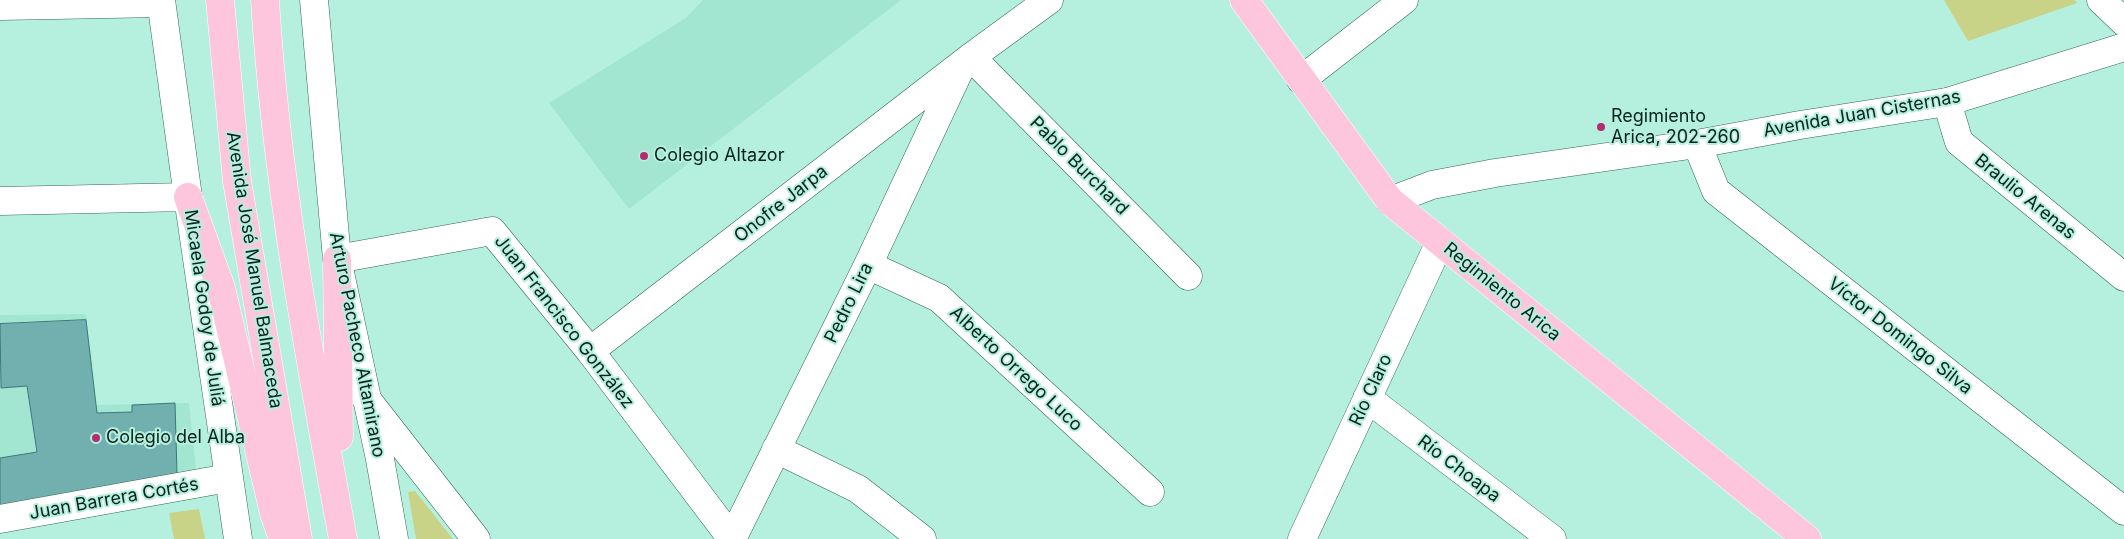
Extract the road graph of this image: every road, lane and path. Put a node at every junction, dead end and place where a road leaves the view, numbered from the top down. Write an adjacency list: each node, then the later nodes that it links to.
1 (220, 0): 37 (main road, Avenida José Manuel Balmaceda)
2 (265, 0): 32 (main road)
3 (314, 0): 20 (street, Arturo Pacheco Altamirano)
4 (1049, 0): 12 (street, Pedro Lira)
5 (1244, 0): 13 (main road, Regimiento Arica)
6 (1404, 0): 13 (street)
7 (2101, 0): 10 (street)
8 (161, 2): 9 (street); 16 (street, Micaela Godoy de Juliá)
9 (0, 6)
10 (2124, 22)
11 (2124, 47): 14 (street, Avenida Juan Cisternas)
12 (967, 61): 21 (street, Pedro Lira); 22 (street, Pablo Burchard); 24 (street, Onofre Jarpa)
13 (1301, 80): 18 (main road, Regimiento Arica)
14 (1947, 102): 15 (street, Avenida Juan Cisternas); 23 (street, Braulio Arenas)
15 (1698, 144): 18 (street, Avenida Juan Cisternas); 30 (street, Víctor Domingo Silva)
16 (188, 197): 17 (street); 28 (street, Micaela Godoy de Juliá); 36 (main road)
17 (0, 201)
18 (1390, 201): 19 (main road, Regimiento Arica)
19 (1440, 242): 26 (street, Río Claro); 44 (main road, Regimiento Arica)
20 (337, 259): 24 (street, Juan Francisco González); 25 (street, Arturo Pacheco Altamirano); 32 (main road)
21 (868, 265): 27 (street, Pedro Lira); 29 (street, Alberto Orrego Luco)
22 (1188, 276)
23 (2124, 278)
24 (590, 351): 40 (street, Juan Francisco González)
25 (365, 397): 38 (street, Arturo Pacheco Altamirano); 39 (street)
26 (1368, 398): 42 (street, Río Claro); 43 (street, Río Choapa)
27 (776, 449): 40 (street, Pedro Lira); 41 (street)
28 (228, 478): 31 (street, Juan Barrera Cortés); 35 (street, Micaela Godoy de Juliá)
29 (1150, 492)
30 (2124, 511)
31 (0, 519)
32 (341, 531)
33 (0, 535): 34 (street)
34 (1, 539)
35 (238, 539)
36 (283, 539)
37 (298, 539)
38 (394, 539)
39 (476, 539)
40 (732, 539)
41 (922, 539)
42 (1302, 539)
43 (1552, 539)
44 (1807, 539)

